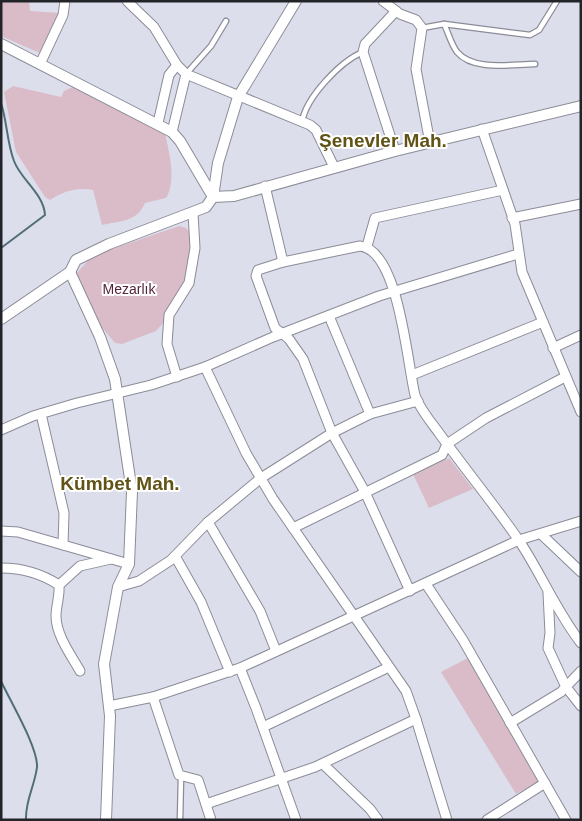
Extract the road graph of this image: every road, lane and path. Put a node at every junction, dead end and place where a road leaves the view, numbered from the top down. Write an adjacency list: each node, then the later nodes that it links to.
1 (65, 1): 12 (street)
2 (127, 1): 14 (street)
3 (296, 1): 16 (street)
4 (382, 1): 6 (street)
5 (558, 1): 8 (lane)
6 (396, 11): 9 (street); 11 (street)
7 (226, 21): 15 (lane)
8 (444, 24): 9 (lane); 13 (lane)
9 (422, 28): 22 (street)
10 (1, 44): 12 (street)
11 (363, 52): 18 (lane); 23 (street)
12 (40, 64): 19 (street)
13 (535, 64)
14 (177, 65): 15 (street); 19 (street)
15 (186, 74): 16 (street); 21 (street)
16 (238, 97): 18 (street); 27 (street)
17 (581, 106): 20 (street)
18 (302, 122): 24 (street)
19 (158, 124): 21 (street)
20 (482, 129): 22 (street); 26 (street)
21 (172, 132): 27 (street)
22 (430, 143): 23 (street)
23 (395, 151): 24 (street)
24 (334, 167): 25 (street)
25 (265, 186): 27 (street); 33 (street)
26 (503, 190): 30 (street); 31 (street)
27 (212, 197): 29 (street)
28 (581, 204): 30 (street)
29 (193, 213): 34 (street); 44 (street)
30 (512, 218): 32 (street)
31 (367, 246): 33 (street); 35 (street)
32 (518, 254): 35 (street); 38 (street)
33 (283, 262): 39 (street)
34 (70, 272): 37 (street); 46 (street)
35 (394, 293): 36 (street); 43 (street)
36 (329, 316): 39 (street); 50 (street)
37 (1, 319)
38 (543, 322): 41 (street); 43 (street)
39 (282, 334): 42 (street); 52 (street)
40 (581, 335): 41 (street)
41 (553, 348): 45 (street)
42 (205, 367): 44 (street); 54 (street)
43 (412, 375): 47 (street)
44 (177, 376): 46 (street)
45 (565, 377): 48 (street); 53 (street)
46 (117, 392): 49 (street); 66 (street)
47 (418, 400): 50 (street); 53 (street)
48 (581, 412)
49 (41, 414): 51 (street); 62 (street)
50 (370, 414): 52 (street)
51 (1, 430)
52 (332, 433): 54 (street); 55 (street)
53 (447, 444): 55 (street); 61 (street)
54 (261, 478): 57 (street); 58 (street)
55 (365, 492): 58 (street); 72 (street)
56 (581, 521): 60 (street)
57 (208, 522): 63 (street); 76 (street)
58 (293, 528): 74 (street)
59 (1, 530): 62 (street)
60 (541, 534): 61 (street); 68 (street)
61 (519, 540): 69 (street); 73 (street)
62 (63, 544): 65 (street)
63 (175, 556): 71 (street); 81 (street)
64 (1, 558): 67 (street)
65 (111, 559): 66 (street); 70 (street)
66 (129, 564): 71 (street)
67 (2, 568): 70 (street)
68 (581, 572)
69 (426, 584): 72 (street); 87 (street)
70 (59, 585): 79 (street)
71 (118, 587): 84 (street)
72 (410, 591): 74 (street)
73 (548, 592): 75 (street); 82 (street)
74 (354, 615): 76 (street); 77 (street)
75 (581, 643)
76 (276, 651): 78 (street)
77 (389, 667): 86 (street); 88 (street)
78 (240, 668): 81 (street); 88 (street)
79 (80, 671)
80 (581, 671): 82 (street)
81 (230, 672): 83 (street)
82 (566, 687): 85 (street); 87 (street)
83 (153, 697): 84 (street); 90 (street)
84 (109, 706): 94 (street)
85 (581, 706)
86 (416, 719): 89 (street); 99 (street)
87 (510, 723): 92 (street)
88 (263, 728): 91 (street)
89 (323, 764): 91 (street); 98 (street)
90 (182, 777): 93 (street); 95 (lane)
91 (282, 780): 93 (street); 97 (street)
92 (545, 783): 100 (street); 101 (street)
93 (206, 804): 96 (street)
94 (106, 820)
95 (180, 820)
96 (211, 820)
97 (296, 820)
98 (378, 820)
99 (447, 820)
100 (487, 820)
101 (566, 820)

